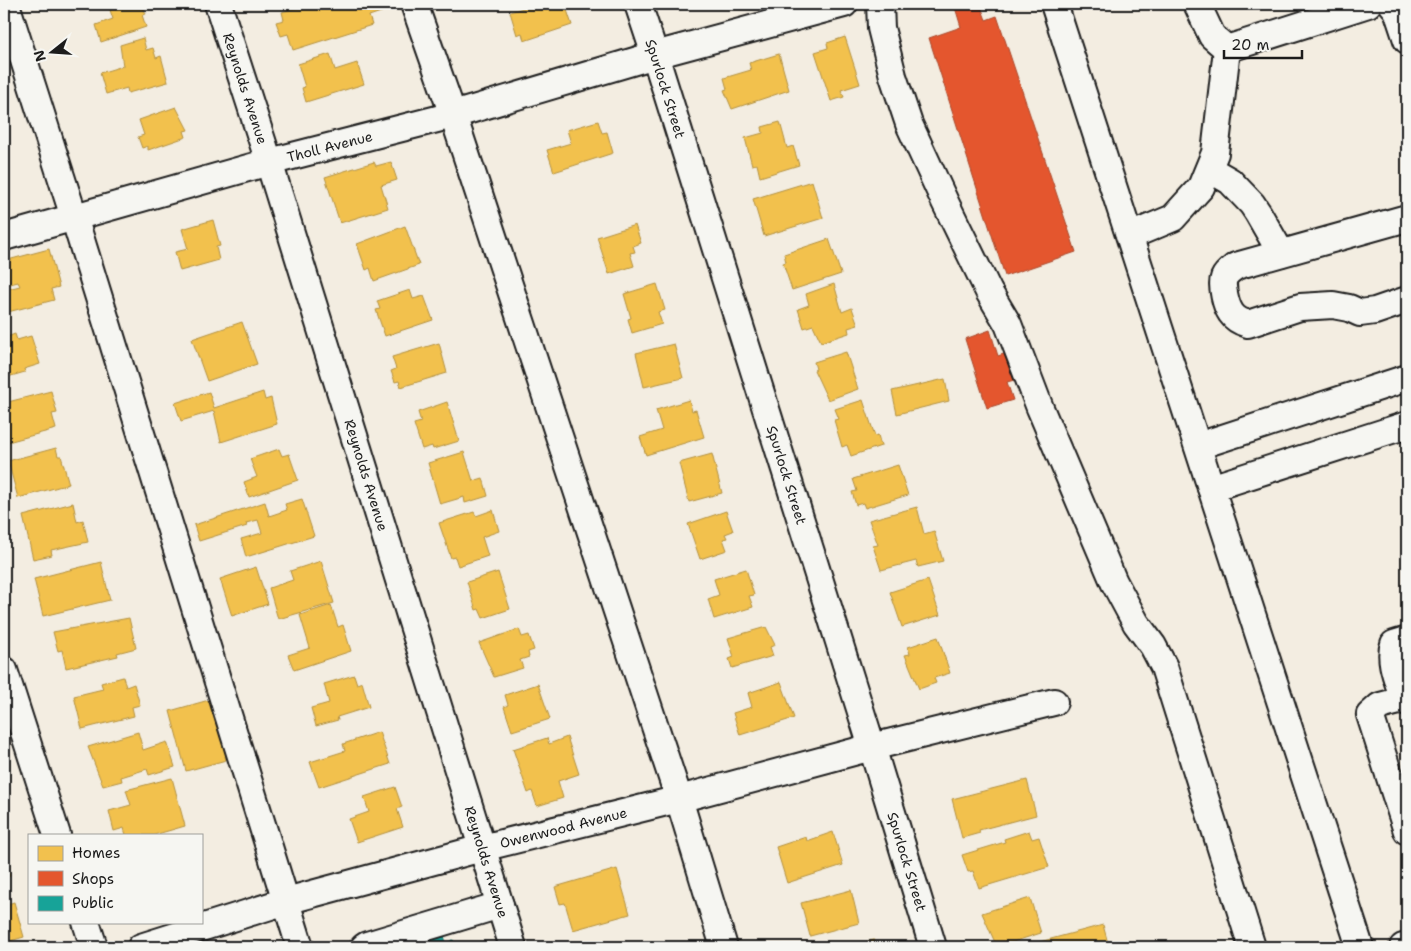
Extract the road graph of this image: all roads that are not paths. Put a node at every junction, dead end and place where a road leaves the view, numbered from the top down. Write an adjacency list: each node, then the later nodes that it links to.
1 (6, 4): 17 (street)
2 (218, 4): 15 (street, Reynolds Avenue)
3 (414, 4): 14 (street)
4 (638, 4): 13 (street, Spurlock Street)
5 (844, 4): 13 (street, Tholl Avenue)
6 (880, 4): 47 (street)
7 (1054, 4): 19 (street)
8 (1197, 4): 12 (street)
9 (1368, 4): 12 (street)
10 (1392, 4): 11 (street)
11 (1407, 40)
12 (1227, 49): 16 (street)
13 (655, 55): 14 (street, Tholl Avenue); 31 (street, Spurlock Street)
14 (453, 115): 15 (street, Tholl Avenue); 32 (street)
15 (269, 162): 17 (street, Tholl Avenue); 35 (street, Reynolds Avenue)
16 (1209, 169): 19 (street); 21 (street)
17 (74, 217): 20 (street, Tholl Avenue); 36 (street)
18 (1407, 218): 21 (street)
19 (1130, 236): 25 (street)
20 (4, 237)
21 (1281, 253): 22 (street)
22 (1407, 300)
23 (1407, 378): 25 (street)
24 (1407, 425): 26 (street)
25 (1198, 446): 26 (street)
26 (1211, 488): 48 (street)
27 (1407, 640): 29 (street)
28 (4, 670): 34 (street)
29 (1406, 699): 33 (street)
30 (1054, 702): 31 (street, Owenwood Avenue)
31 (872, 747): 32 (street, Owenwood Avenue); 46 (street, Spurlock Street)
32 (679, 799): 35 (street, Owenwood Avenue); 45 (street)
33 (1407, 832)
34 (57, 834)
35 (482, 848): 36 (street, Owenwood Avenue); 37 (street, Reynolds Avenue)
36 (286, 901): 41 (street, Owenwood Avenue); 42 (street)
37 (500, 905): 43 (street); 44 (street, Reynolds Avenue)
38 (87, 924): 40 (street)
39 (1407, 946): 49 (street)
40 (94, 947)
41 (141, 947)
42 (300, 947)
43 (364, 947)
44 (513, 947)
45 (724, 947)
46 (933, 947)
47 (1252, 947)
48 (1360, 947)
49 (1403, 947)

